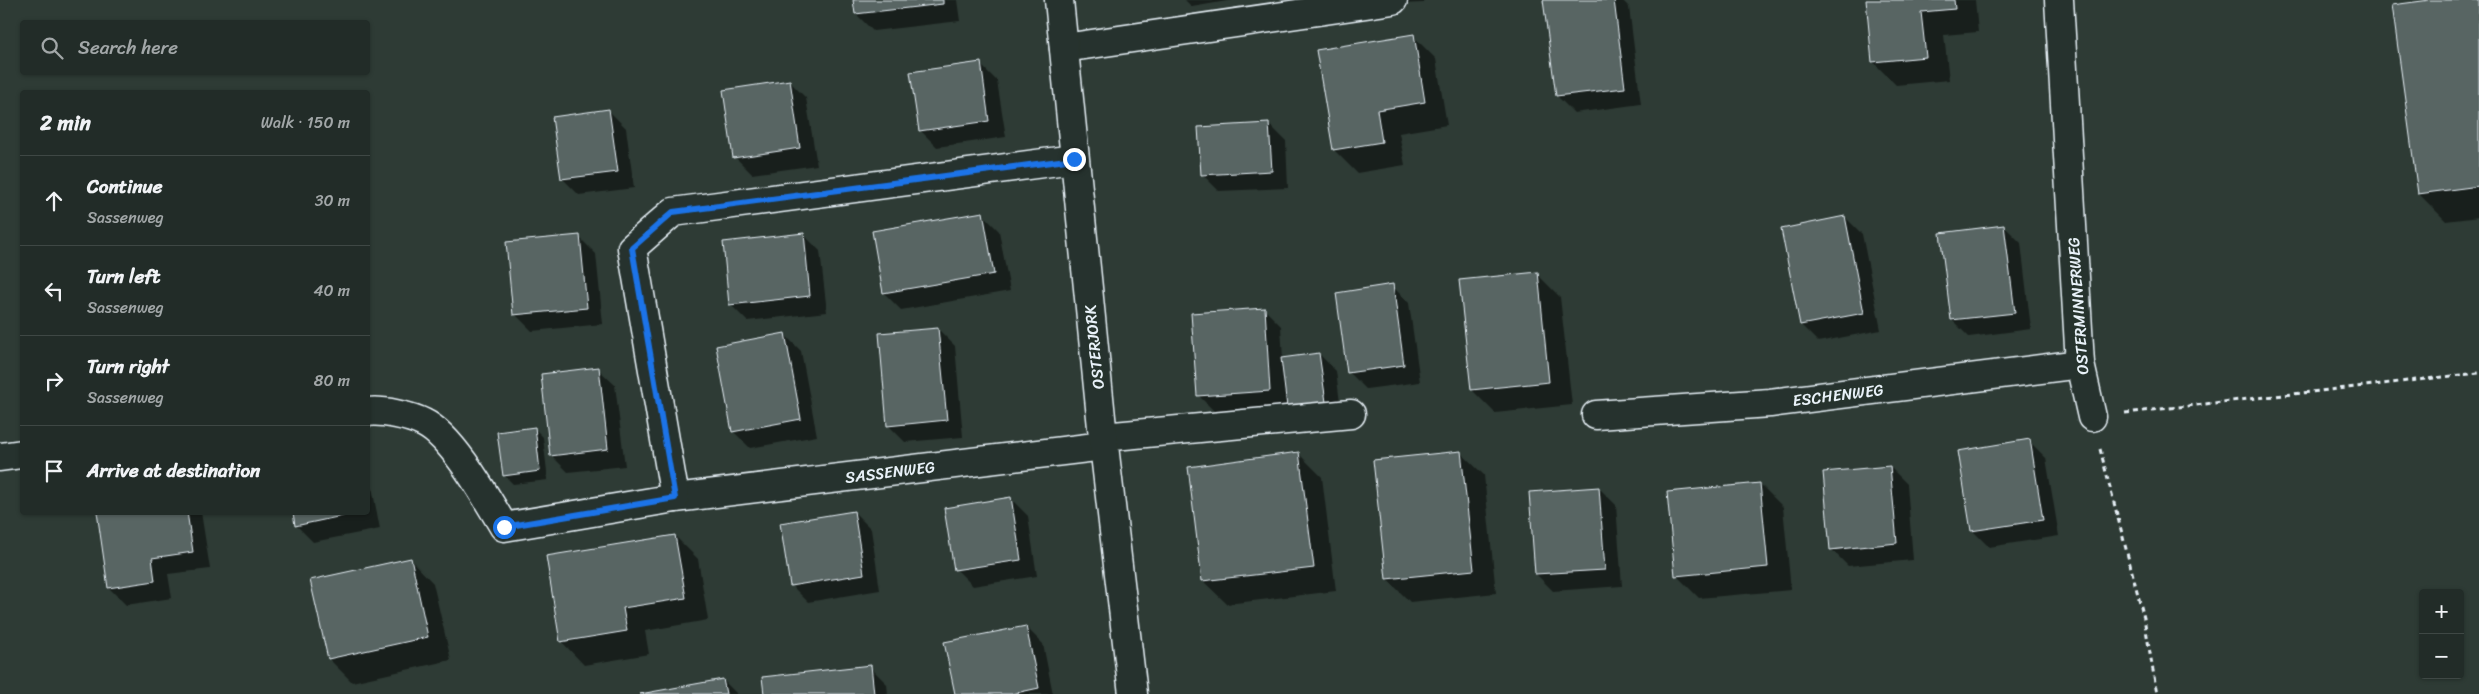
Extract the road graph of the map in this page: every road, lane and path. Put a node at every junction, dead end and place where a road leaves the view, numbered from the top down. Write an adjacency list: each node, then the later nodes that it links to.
1 (1059, 0): 4 (street, OSTERJORK)
2 (1393, 0): 4 (street)
3 (2059, 0): 6 (street, OSTERMINNERWEG)
4 (1064, 48): 5 (street, OSTERJORK)
5 (1074, 159): 12 (street, OSTERJORK); 15 (street)
6 (2080, 364): 10 (street, ESCHENWEG); 11 (street, OSTERMINNERWEG)
7 (2479, 373): 11 (path)
8 (370, 412): 15 (street, SASSENWEG)
9 (1351, 414): 12 (street, SASSENWEG)
10 (1596, 415)
11 (2092, 417): 17 (path)
12 (1104, 441): 15 (street, SASSENWEG); 16 (street, OSTERJORK)
13 (20, 454): 14 (street)
14 (0, 457)
15 (675, 498)
16 (1133, 694)
17 (2157, 694)

